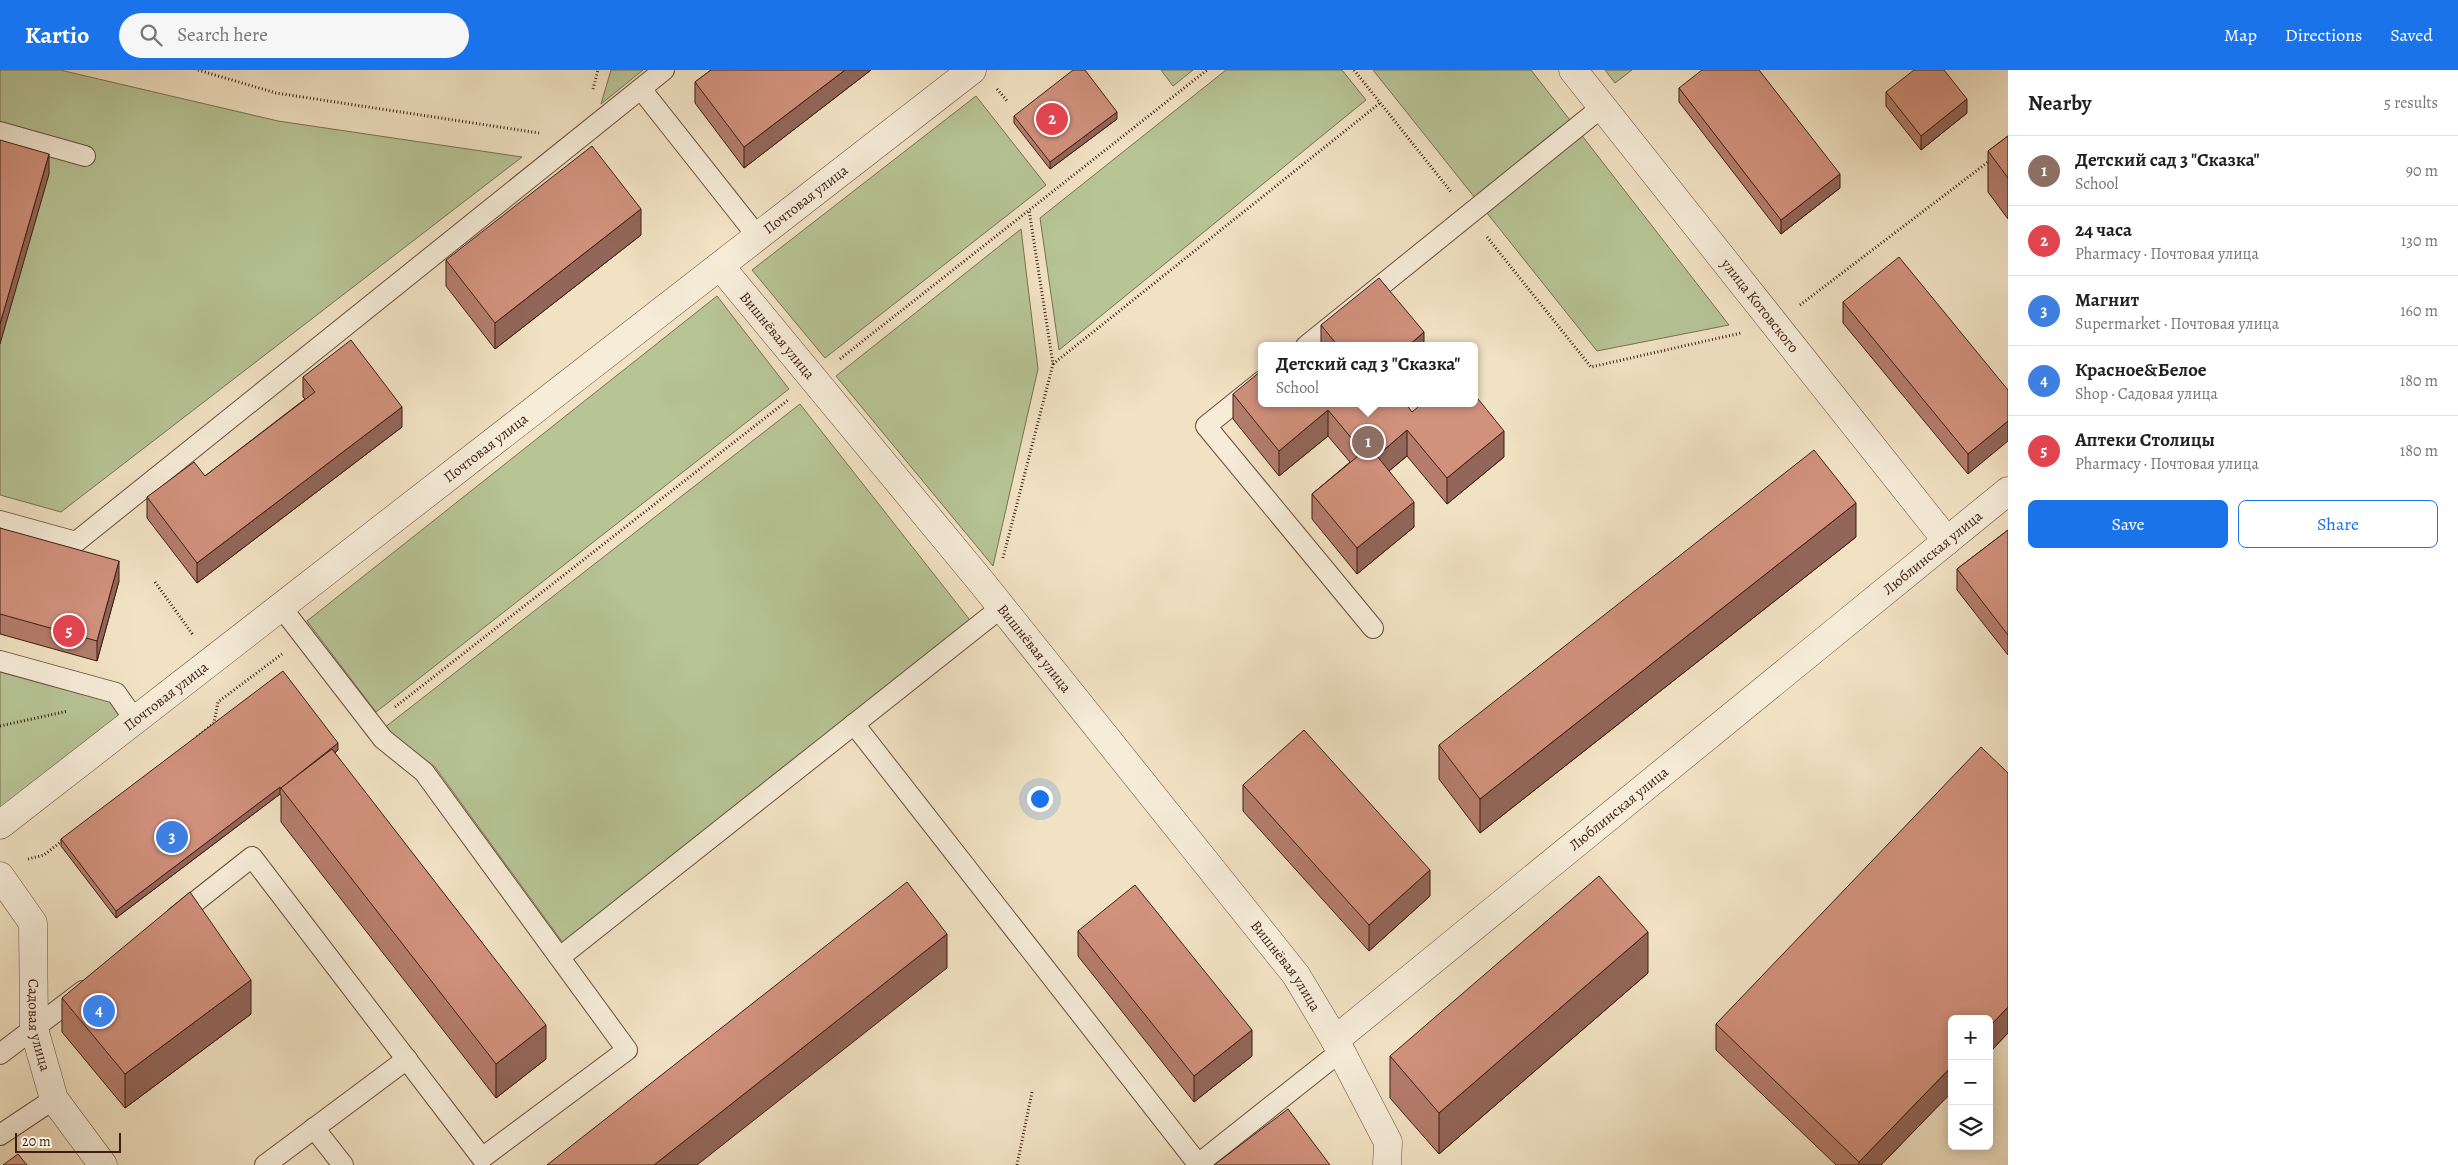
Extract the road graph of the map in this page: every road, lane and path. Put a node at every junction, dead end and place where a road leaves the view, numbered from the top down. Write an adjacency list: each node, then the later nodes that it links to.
1 (198, 70): 10 (path)
2 (664, 70): 6 (lane)
3 (972, 70): 15 (street, Почтовая улица)
4 (1354, 70): 7 (path)
5 (1573, 70): 8 (street, улица Котовского)
6 (641, 89): 10 (lane); 15 (lane)
7 (1380, 103): 14 (path); 19 (path)
8 (1602, 107): 14 (lane); 17 (street, улица Котовского)
9 (0, 132): 11 (lane)
10 (578, 139): 22 (lane)
11 (85, 156)
12 (1992, 158): 17 (path)
13 (1029, 210): 19 (path)
14 (1470, 215): 17 (path); 18 (lane)
15 (758, 237): 16 (street, Почтовая улица)
16 (720, 266): 24 (street, Вишнёвая улица); 25 (street, Почтовая улица)
17 (1774, 325): 23 (street, улица Котовского)
18 (1311, 342)
19 (1053, 364): 24 (path)
20 (1258, 384): 26 (lane)
21 (2008, 491): 23 (street, Люблинская улица)
22 (0, 521)
23 (1947, 541): 42 (street, Люблинская улица)
24 (997, 602): 31 (lane); 42 (street, Вишнёвая улица)
25 (281, 606): 27 (lane); 30 (street, Почтовая улица)
26 (1373, 628)
27 (305, 637): 33 (path); 39 (lane)
28 (0, 661): 29 (lane)
29 (83, 684): 30 (lane); 32 (path)
30 (135, 720): 34 (street, Почтовая улица)
31 (854, 724): 39 (lane); 53 (lane)
32 (0, 726)
33 (191, 741)
34 (0, 825)
35 (67, 837): 36 (path)
36 (26, 859)
37 (0, 876): 41 (street, Садовая улица)
38 (159, 931): 44 (lane)
39 (560, 957): 44 (lane)
40 (96, 980): 41 (lane)
41 (34, 1030): 43 (lane); 46 (street, Садовая улица)
42 (1338, 1045): 53 (lane); 54 (street)
43 (0, 1054)
44 (407, 1059): 47 (lane)
45 (1032, 1092): 52 (path)
46 (54, 1100): 48 (lane); 49 (street, Садовая улица)
47 (314, 1128): 50 (lane); 51 (lane)
48 (0, 1135)
49 (103, 1165)
50 (265, 1165)
51 (343, 1165)
52 (1017, 1165)
53 (1197, 1165)
54 (1387, 1165)

